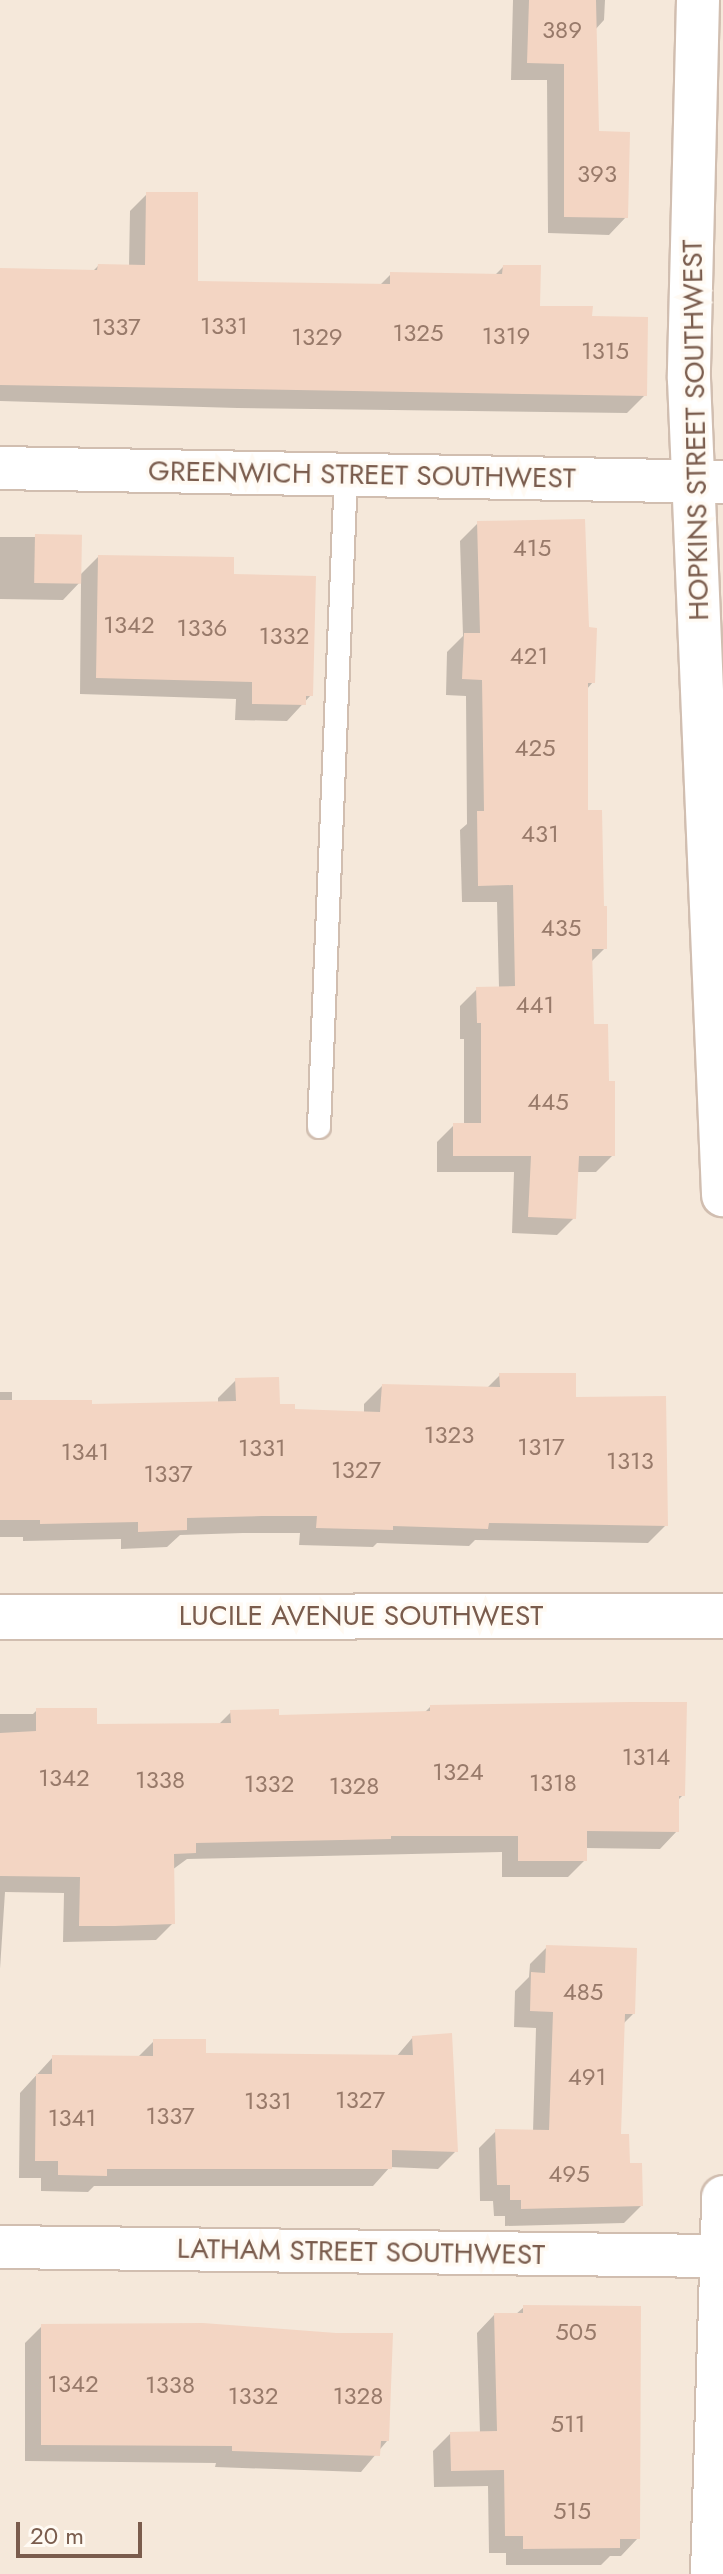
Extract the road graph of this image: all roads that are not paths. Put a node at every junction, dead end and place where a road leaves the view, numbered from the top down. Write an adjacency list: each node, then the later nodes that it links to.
1 (698, 0): 4 (street, HOPKINS STREET SOUTHWEST)
2 (0, 468): 3 (street, GREENWICH STREET SOUTHWEST)
3 (346, 474): 4 (street, GREENWICH STREET SOUTHWEST); 5 (lane)
4 (708, 482): 6 (street, HOPKINS STREET SOUTHWEST)
5 (319, 1127)
6 (723, 1195)
7 (723, 1616): 8 (street, LUCILE AVENUE SOUTHWEST)
8 (0, 1617)
9 (723, 2197): 11 (street)
10 (0, 2247): 11 (street, LATHAM STREET SOUTHWEST)
11 (721, 2256): 12 (street)
12 (712, 2574)

